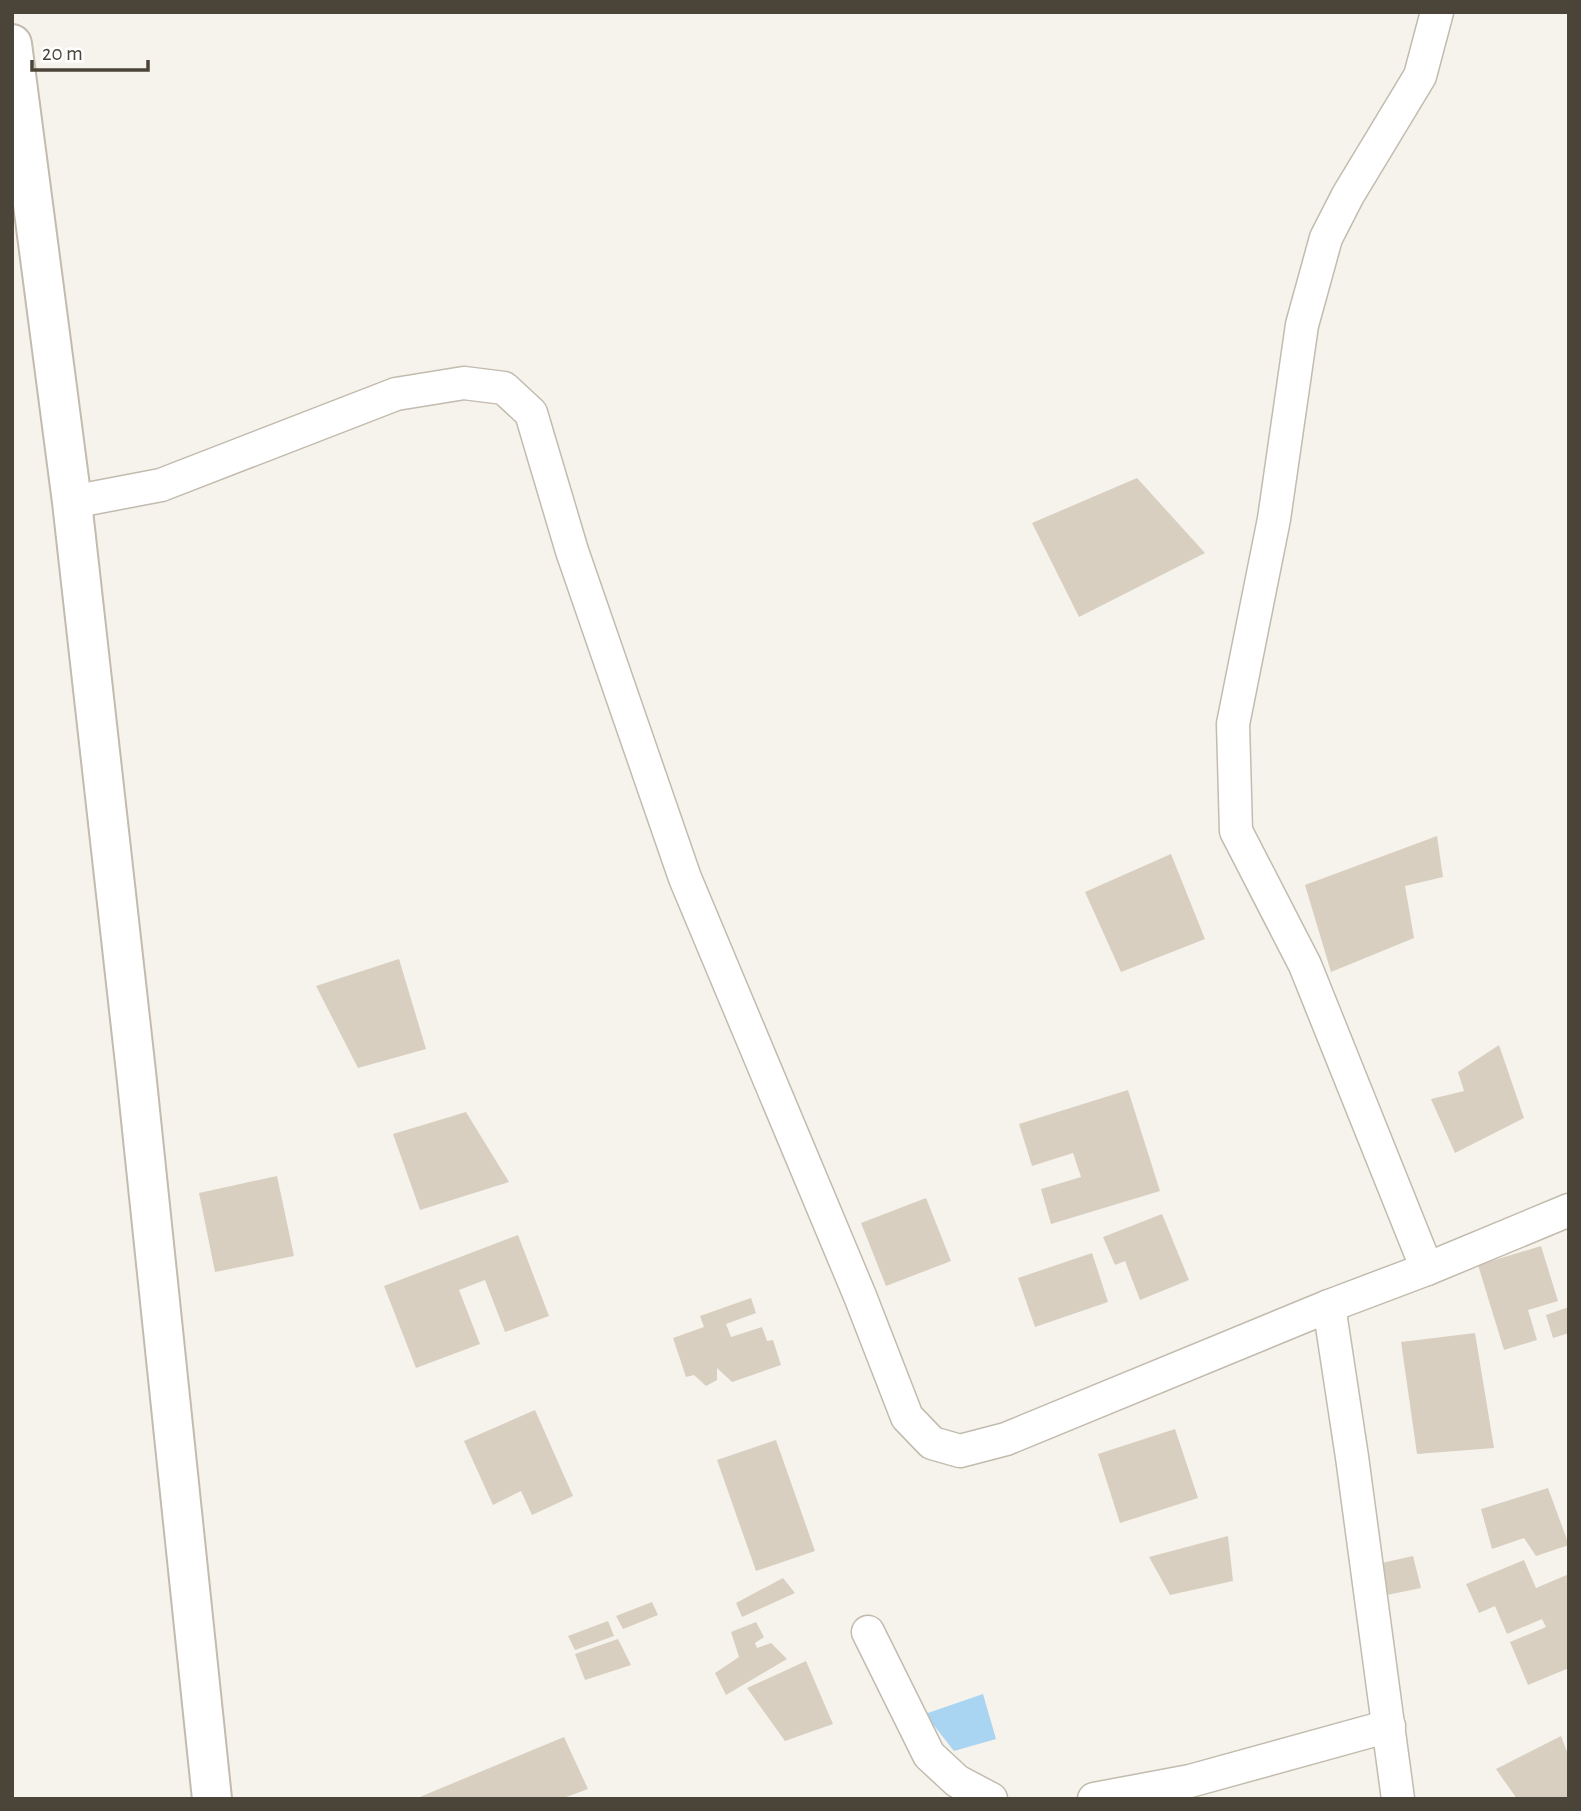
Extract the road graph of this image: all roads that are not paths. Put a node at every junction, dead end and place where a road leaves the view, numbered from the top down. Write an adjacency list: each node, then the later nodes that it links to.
1 (1437, 12): 5 (street)
2 (12, 44): 3 (street)
3 (72, 502): 6 (street); 9 (street)
4 (1569, 1210): 5 (street)
5 (1427, 1269): 6 (street)
6 (1329, 1306): 8 (street)
7 (867, 1632): 10 (street)
8 (1389, 1726): 11 (street); 12 (street)
9 (212, 1799)
10 (990, 1799)
11 (1094, 1799)
12 (1398, 1799)

